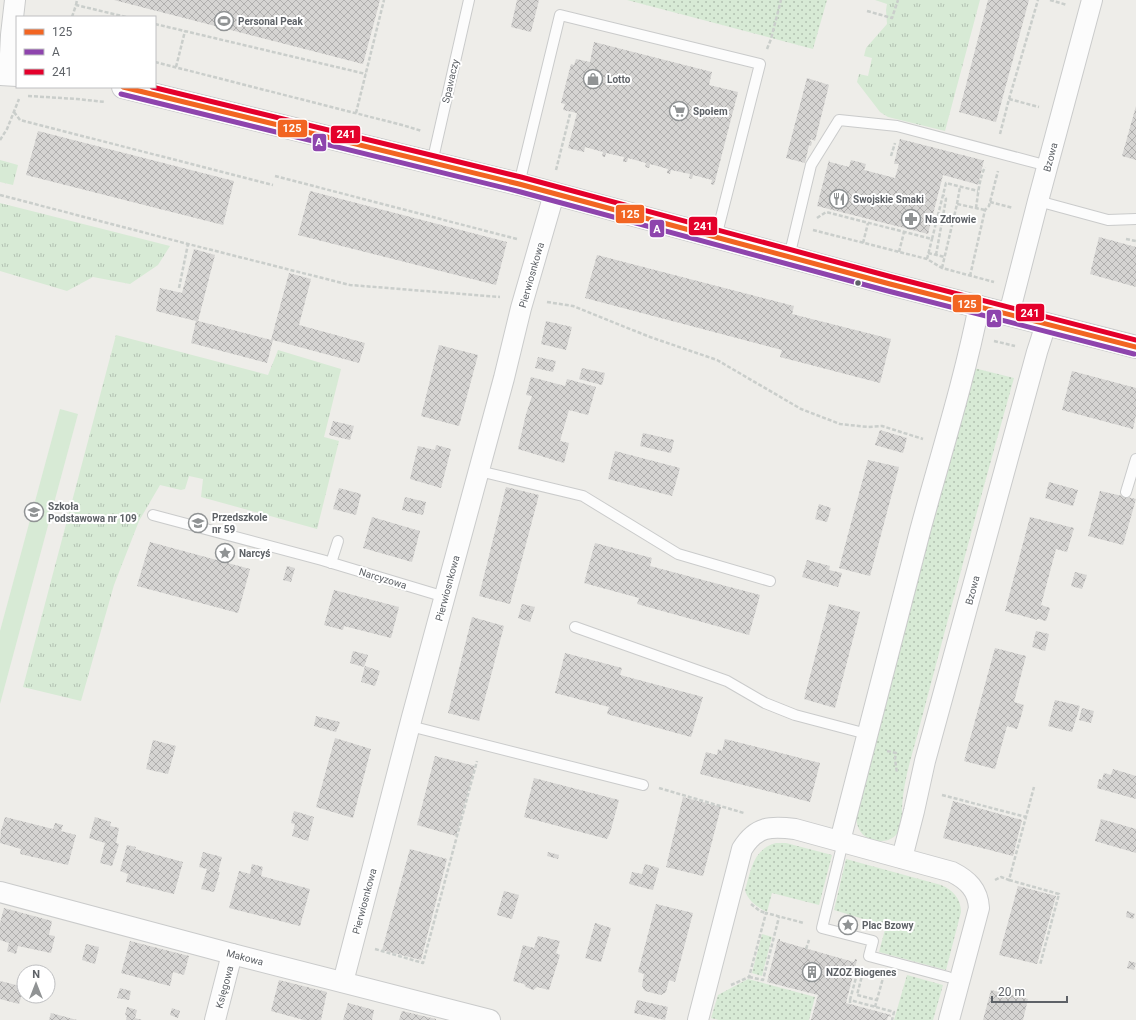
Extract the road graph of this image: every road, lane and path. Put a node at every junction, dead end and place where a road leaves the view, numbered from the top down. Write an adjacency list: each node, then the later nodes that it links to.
1 (15, 0): 19 (street)
2 (77, 0): 9 (path)
3 (384, 0): 20 (path)
4 (469, 0): 28 (lane, Spawaczy)
5 (781, 0): 16 (path)
6 (898, 0): 11 (path)
7 (1050, 0): 10 (path)
8 (1092, 0): 33 (street, Bzowa)
9 (76, 5): 12 (path); 13 (path)
10 (1068, 5)
11 (867, 11)
12 (72, 16)
13 (122, 16)
14 (156, 24): 15 (path)
15 (185, 31): 18 (path); 20 (path)
16 (771, 38)
17 (156, 62): 18 (path)
18 (176, 67): 26 (path)
19 (9, 74)
20 (366, 74): 26 (path)
21 (127, 88): 32 (street)
22 (20, 96): 25 (path)
23 (1009, 99): 24 (path)
24 (1041, 108)
25 (14, 112): 29 (path); 38 (path)
26 (356, 114): 28 (path)
27 (570, 114): 35 (path)
28 (437, 136): 32 (lane, Spawaczy)
29 (0, 140)
30 (896, 142): 31 (path)
31 (891, 156)
32 (432, 163): 37 (street)
33 (1048, 166): 44 (street, Bzowa); 54 (lane)
34 (982, 171): 40 (path)
35 (560, 173)
36 (275, 176): 59 (path)
37 (519, 184): 41 (street); 55 (lane)
38 (273, 185)
39 (960, 187): 40 (path); 42 (path); 46 (path)
40 (978, 191): 47 (path)
41 (554, 194): 55 (street); 59 (street, Pierwiosnkowa)
42 (943, 195): 56 (path); 62 (path)
43 (0, 196): 58 (path)
44 (1038, 201): 51 (lane); 71 (street, Bzowa)
45 (990, 202): 49 (path)
46 (958, 204): 47 (path); 64 (path)
47 (976, 208): 48 (path)
48 (985, 210)
49 (1020, 210)
50 (820, 216): 52 (path)
51 (1136, 219)
52 (868, 223): 53 (path); 57 (path)
53 (904, 232): 56 (path); 60 (path)
54 (795, 235): 57 (path); 63 (lane)
55 (716, 237): 63 (street)
56 (932, 240): 61 (path)
57 (863, 243): 60 (path)
58 (188, 244): 68 (path); 69 (path)
59 (539, 245): 69 (street, Pierwiosnkowa)
60 (899, 252): 65 (path)
61 (928, 253): 62 (path); 65 (path)
62 (936, 255): 64 (path)
63 (788, 257): 70 (street)
64 (945, 258): 66 (path)
65 (927, 259): 66 (path)
66 (942, 268): 67 (path)
67 (997, 283)
68 (178, 288)
69 (524, 299): 74 (path); 76 (street, Pierwiosnkowa)
70 (979, 306): 71 (street); 85 (street)
71 (1009, 314): 72 (street)
72 (1046, 324): 73 (street); 93 (street, Bzowa)
73 (1136, 347)
74 (924, 440)
75 (1136, 459): 77 (lane)
76 (479, 471): 81 (lane); 82 (street, Pierwiosnkowa)
77 (1126, 492)
78 (153, 515): 80 (lane, Narcyzowa)
79 (338, 541): 80 (lane)
80 (327, 561): 82 (lane, Narcyzowa)
81 (770, 581)
82 (444, 596): 84 (street, Pierwiosnkowa)
83 (575, 627): 85 (lane)
84 (410, 726): 86 (lane); 107 (street, Pierwiosnkowa)
85 (867, 734): 92 (street)
86 (481, 744): 87 (lane); 101 (path)
87 (643, 785): 90 (path)
88 (1034, 787): 91 (path)
89 (940, 795): 91 (path)
90 (750, 815)
91 (1026, 817): 95 (path)
92 (841, 841): 93 (street); 103 (lane); 113 (street)
93 (902, 858): 115 (street)
94 (995, 880): 95 (path)
95 (1009, 880): 104 (path)
96 (0, 892): 102 (street, Makowa)
97 (748, 901): 98 (path)
98 (766, 913): 99 (path); 105 (path)
99 (779, 917): 100 (path); 105 (path)
100 (806, 924)
101 (373, 948)
102 (232, 954): 107 (street, Makowa); 111 (street, Księgowa)
103 (888, 961): 106 (lane); 109 (path)
104 (1040, 965)
105 (749, 977): 108 (path)
106 (948, 977)
107 (343, 982): 112 (street, Makowa)
108 (730, 986)
109 (877, 1000): 110 (path); 110 (path)
110 (875, 1007): 114 (path)
111 (215, 1020)
112 (490, 1020)
113 (698, 1020)
114 (892, 1020)
115 (949, 1020)

